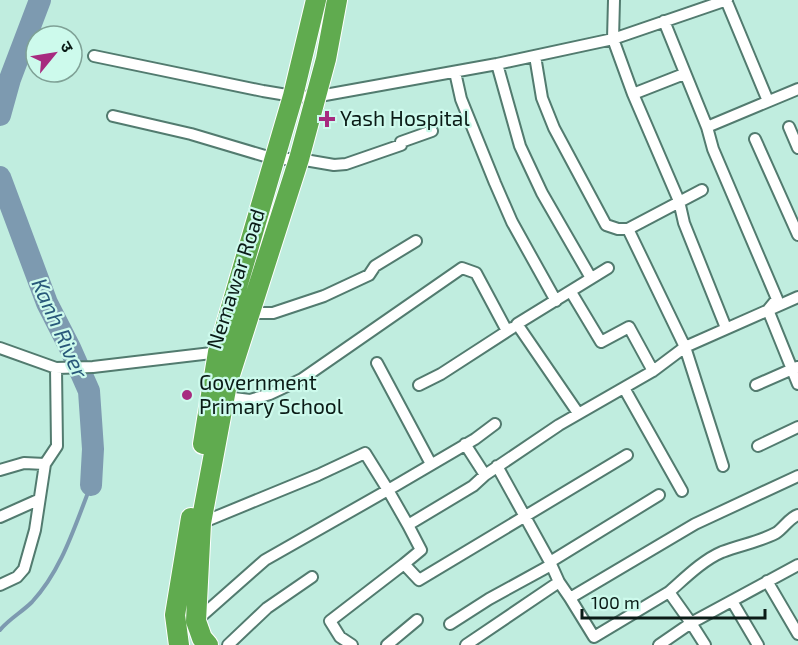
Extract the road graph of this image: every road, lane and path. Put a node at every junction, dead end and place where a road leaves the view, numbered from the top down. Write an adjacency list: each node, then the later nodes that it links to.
1 (316, 0): 14 (highway)
2 (337, 0): 15 (highway, Nemawar Road)
3 (614, 0): 6 (street)
4 (726, 0): 5 (street); 16 (street)
5 (664, 21): 6 (street); 11 (street)
6 (613, 39): 8 (street); 13 (street)
7 (94, 56): 14 (street)
8 (535, 56): 9 (street); 27 (street)
9 (497, 64): 10 (street); 31 (street)
10 (455, 72): 15 (street); 34 (street)
11 (684, 74): 13 (street); 19 (street)
12 (798, 89): 16 (street)
13 (633, 94): 26 (street)
14 (293, 96): 15 (street); 23 (highway)
15 (314, 97): 24 (highway, Nemawar Road)
16 (768, 101): 19 (street)
17 (113, 116): 23 (street)
18 (789, 127): 22 (street)
19 (707, 128): 35 (street)
20 (432, 131): 24 (street)
21 (755, 140): 28 (street)
22 (798, 148)
23 (275, 159): 24 (street); 43 (highway)
24 (300, 159): 36 (highway, Nemawar Road)
25 (702, 190): 26 (street)
26 (679, 201): 27 (street); 38 (street)
27 (628, 229): 40 (street)
28 (798, 235)
29 (416, 241): 36 (street)
30 (608, 268): 31 (street)
31 (591, 278): 32 (street)
32 (571, 292): 34 (street); 47 (street)
33 (798, 297): 35 (street)
34 (556, 301): 37 (street)
35 (768, 310): 38 (street); 46 (street)
36 (250, 313): 42 (highway, Nemawar Road)
37 (518, 324): 39 (street); 53 (street)
38 (726, 328): 40 (street)
39 (507, 331): 50 (street); 52 (street)
40 (685, 347): 47 (street); 62 (street)
41 (0, 348): 45 (street)
42 (238, 349): 43 (street); 52 (highway, Nemawar Road)
43 (218, 352): 45 (street); 90 (highway)
44 (377, 363): 60 (street)
45 (56, 368): 59 (street)
46 (795, 368): 48 (street); 49 (street)
47 (653, 371): 51 (street)
48 (798, 384)
49 (756, 385)
50 (419, 386)
51 (624, 388): 53 (street); 67 (street)
52 (225, 397): 73 (highway, Nemawar Road)
53 (578, 413): 61 (street)
54 (495, 424): 56 (street)
55 (798, 427): 57 (street)
56 (465, 444): 60 (street); 64 (street)
57 (758, 446)
58 (627, 455): 71 (street)
59 (45, 464): 63 (street); 69 (street)
60 (431, 464): 66 (street)
61 (497, 466): 64 (street); 71 (street)
62 (723, 466)
63 (0, 470)
64 (485, 475): 74 (street)
65 (798, 476): 83 (street)
66 (388, 490): 73 (street); 74 (street); 86 (street)
67 (682, 491)
68 (659, 495): 75 (street)
69 (38, 500): 72 (street); 81 (street)
70 (798, 515): 82 (street)
71 (525, 516): 75 (street); 76 (street)
72 (0, 517)
73 (201, 523): 86 (highway, Nemawar Road)
74 (408, 525): 76 (street)
75 (550, 563): 80 (street); 88 (street)
76 (404, 564): 93 (street)
77 (798, 565): 79 (street)
78 (312, 577): 92 (street)
79 (767, 581): 84 (street); 89 (street)
80 (559, 582): 83 (street); 95 (street)
81 (0, 585)
82 (669, 592): 83 (street); 87 (street)
83 (570, 598)
84 (732, 601): 87 (street); 98 (street)
85 (417, 620): 94 (street)
86 (196, 621): 91 (highway, Nemawar Road)
87 (691, 623): 96 (street); 97 (street)
88 (450, 624)
89 (798, 634)
90 (179, 645)
91 (208, 645)
92 (228, 645)
93 (352, 645)
94 (387, 645)
95 (466, 645)
96 (658, 645)
97 (705, 645)
98 (758, 645)

